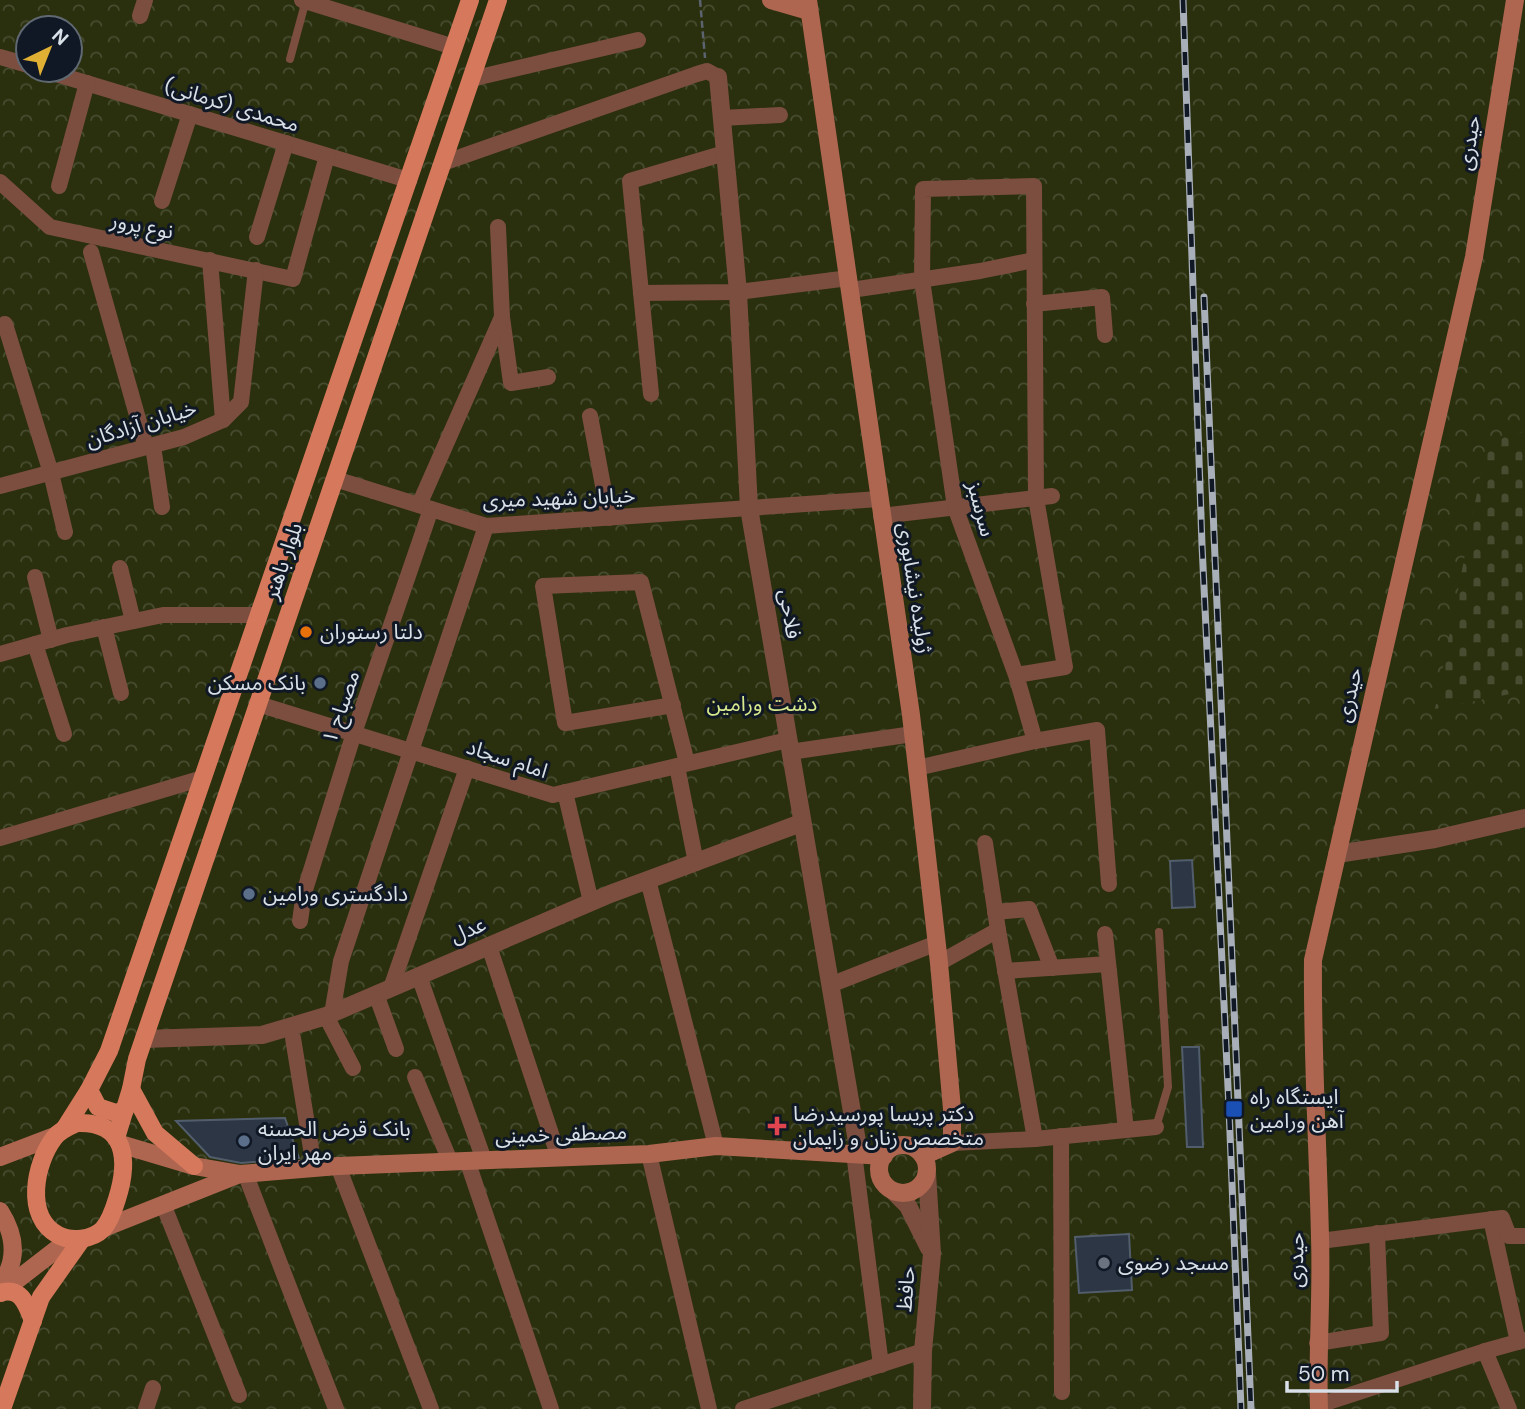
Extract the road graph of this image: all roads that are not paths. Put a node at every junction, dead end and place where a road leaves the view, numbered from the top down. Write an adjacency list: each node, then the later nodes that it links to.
1 (145, 0): 8 (street)
2 (304, 0): 10 (street); 11 (lane)
3 (470, 0): 10 (main road, بلوار باهنر)
4 (498, 0): 13 (main road, بلوار باهنر)
5 (772, 0): 7 (main road)
6 (1515, 0): 84 (main road, حیدری)
7 (809, 6): 34 (main road, ژولیده نیشابوری)
8 (140, 16)
9 (638, 40): 13 (street)
10 (454, 47): 23 (main road, بلوار باهنر)
11 (290, 59)
12 (713, 74): 18 (street, فلاحی); 22 (street)
13 (471, 79): 22 (main road, بلوار باهنر)
14 (84, 82): 15 (street, محمدی (کرمانی))
15 (88, 83): 16 (street, محمدی (کرمانی)); 25 (street)
16 (190, 114): 19 (street, محمدی (کرمانی)); 26 (street)
17 (780, 115): 18 (street)
18 (722, 118): 20 (street, فلاحی)
19 (286, 143): 21 (street, محمدی (کرمانی)); 28 (street)
20 (725, 153): 35 (street, فلاحی); 36 (street)
21 (327, 156): 23 (street, محمدی (کرمانی)); 32 (street, نوع پرور)
22 (443, 163): 47 (main road, بلوار باهنر)
23 (408, 180): 60 (main road, بلوار باهنر)
24 (0, 182): 30 (street, نوع پرور)
25 (59, 186)
26 (162, 201)
27 (498, 227): 38 (street)
28 (257, 237)
29 (91, 252): 45 (street)
30 (209, 260): 32 (street, نوع پرور); 44 (street)
31 (1034, 260): 33 (street); 33 (street, سرسبز); 37 (street)
32 (256, 270): 44 (street, خیابان آزادگان)
33 (922, 280): 34 (street); 52 (street, سرسبز)
34 (850, 284): 35 (street); 54 (main road, ژولیده نیشابوری)
35 (738, 292): 36 (street); 53 (street, فلاحی)
36 (641, 293): 42 (street)
37 (1034, 304): 40 (street); 49 (street)
38 (502, 317): 41 (street); 51 (street, مصباح ۱)
39 (5, 324): 46 (street)
40 (1104, 335)
41 (548, 377)
42 (651, 394)
43 (590, 416): 55 (street)
44 (222, 420): 45 (street, خیابان آزادگان)
45 (149, 446): 46 (street, خیابان آزادگان); 50 (street)
46 (51, 473): 48 (street, خیابان آزادگان); 57 (street)
47 (335, 479): 51 (street, خیابان شهید میری); 67 (main road, بلوار باهنر)
48 (0, 486)
49 (1044, 497): 52 (street, خیابان شهید میری); 65 (street)
50 (162, 507)
51 (425, 507): 56 (street, خیابان شهید میری); 69 (street, مصباح ۱)
52 (955, 507): 54 (street, خیابان شهید میری); 65 (street, سرسبز)
53 (749, 508): 54 (street, خیابان شهید میری); 55 (street, خیابان شهید میری); 73 (street, فلاحی)
54 (880, 508): 71 (main road, ژولیده نیشابوری)
55 (609, 518): 56 (street, خیابان شهید میری)
56 (486, 526): 74 (street)
57 (65, 532)
58 (120, 568): 61 (street)
59 (35, 577): 63 (street)
60 (259, 615): 61 (street); 78 (main road, بلوار باهنر)
61 (134, 621): 62 (street)
62 (104, 627): 63 (street); 66 (street)
63 (43, 642): 64 (street); 70 (street)
64 (0, 654)
65 (1016, 675): 72 (street, سرسبز)
66 (121, 693)
67 (258, 704): 69 (street, امام سجاد); 104 (main road, بلوار باهنر)
68 (673, 705): 68 (street); 75 (street)
69 (354, 733): 74 (street, امام سجاد); 90 (street, مصباح ۱)
70 (64, 734)
71 (913, 734): 73 (street, امام سجاد); 77 (main road, ژولیده نیشابوری)
72 (1035, 741): 77 (street); 87 (street)
73 (789, 746): 75 (street, امام سجاد); 81 (street, فلاحی)
74 (412, 751): 76 (street, امام سجاد); 103 (street)
75 (682, 764): 79 (street, امام سجاد); 85 (street)
76 (467, 768): 79 (street, امام سجاد); 102 (street)
77 (917, 768): 94 (main road, ژولیده نیشابوری)
78 (203, 778): 82 (street); 110 (main road, بلوار باهنر)
79 (565, 792): 88 (street)
80 (1525, 818): 84 (street)
81 (802, 823): 85 (street, عدل); 101 (street, فلاحی)
82 (0, 838)
83 (985, 844): 89 (street)
84 (1337, 854): 139 (main road, حیدری)
85 (696, 863): 86 (street, عدل)
86 (648, 880): 88 (street, عدل); 119 (street)
87 (1109, 884)
88 (591, 902): 95 (street, عدل)
89 (995, 912): 91 (street); 98 (street)
90 (300, 921)
91 (998, 930): 96 (street); 99 (street)
92 (1159, 932): 112 (lane)
93 (1105, 934): 97 (street)
94 (937, 943): 96 (main road, ژولیده نیشابوری); 101 (street)
95 (489, 946): 100 (street, عدل); 124 (street)
96 (939, 963): 118 (main road, ژولیده نیشابوری)
97 (1108, 964): 98 (street); 113 (street)
98 (1052, 968): 99 (street)
99 (1005, 971): 116 (street)
100 (419, 976): 102 (street, عدل); 125 (street)
101 (830, 985): 120 (street, فلاحی)
102 (384, 991): 103 (street, عدل); 106 (street)
103 (329, 1015): 104 (street, عدل); 107 (street)
104 (144, 1038): 109 (main road, بلوار باهنر)
105 (293, 1038): 129 (street)
106 (396, 1049)
107 (353, 1068)
108 (415, 1077): 125 (street)
109 (131, 1089): 111 (main road, بلوار باهنر); 127 (main road)
110 (89, 1090): 111 (main road); 114 (main road, بلوار باهنر)
111 (125, 1110): 117 (main road, بلوار باهنر)
112 (1156, 1127): 113 (street)
113 (1126, 1130): 115 (street)
114 (60, 1132): 117 (main road); 123 (main road); 138 (main road)
115 (1061, 1136): 116 (street); 150 (street)
116 (1035, 1139): 118 (street)
117 (118, 1141): 127 (main road); 135 (main road)
118 (951, 1143): 126 (main road)
119 (716, 1146): 120 (main road, مصطفی خمینی); 121 (main road, مصطفی خمینی)
120 (857, 1153): 122 (main road, مصطفی خمینی); 148 (street)
121 (649, 1154): 124 (main road, مصطفی خمینی); 158 (street)
122 (884, 1156): 126 (main road); 131 (main road)
123 (0, 1157)
124 (559, 1158): 125 (main road, مصطفی خمینی)
125 (467, 1160): 128 (main road, مصطفی خمینی); 157 (street)
126 (925, 1165): 131 (main road); 140 (street, حافظ)
127 (194, 1166): 130 (main road)
128 (338, 1166): 129 (main road, مصطفی خمینی); 156 (street)
129 (314, 1167): 130 (main road, مصطفی خمینی)
130 (242, 1173): 132 (main road); 155 (street)
131 (893, 1191): 140 (street)
132 (163, 1204): 135 (main road); 151 (street)
133 (0, 1212): 141 (main road)
134 (1491, 1219): 136 (street); 137 (street); 144 (street)
135 (104, 1228): 138 (main road)
136 (1377, 1233): 139 (street); 145 (street)
137 (1525, 1236)
138 (76, 1239): 142 (main road); 143 (main road)
139 (1320, 1241): 145 (main road, حیدری)
140 (932, 1254): 147 (street, حافظ)
141 (0, 1285)
142 (0, 1293): 143 (main road)
143 (33, 1321): 153 (main road)
144 (1521, 1341): 146 (street)
145 (1317, 1343): 152 (main road, حیدری)
146 (1485, 1350): 152 (street); 161 (street)
147 (923, 1351): 148 (street); 160 (street, حافظ)
148 (881, 1365): 159 (street)
149 (153, 1388): 154 (street)
150 (1062, 1392)
151 (239, 1395)
152 (1319, 1407)
153 (2, 1409)
154 (146, 1409)
155 (336, 1409)
156 (431, 1409)
157 (551, 1409)
158 (709, 1409)
159 (743, 1409)
160 (922, 1409)
161 (1508, 1409)

